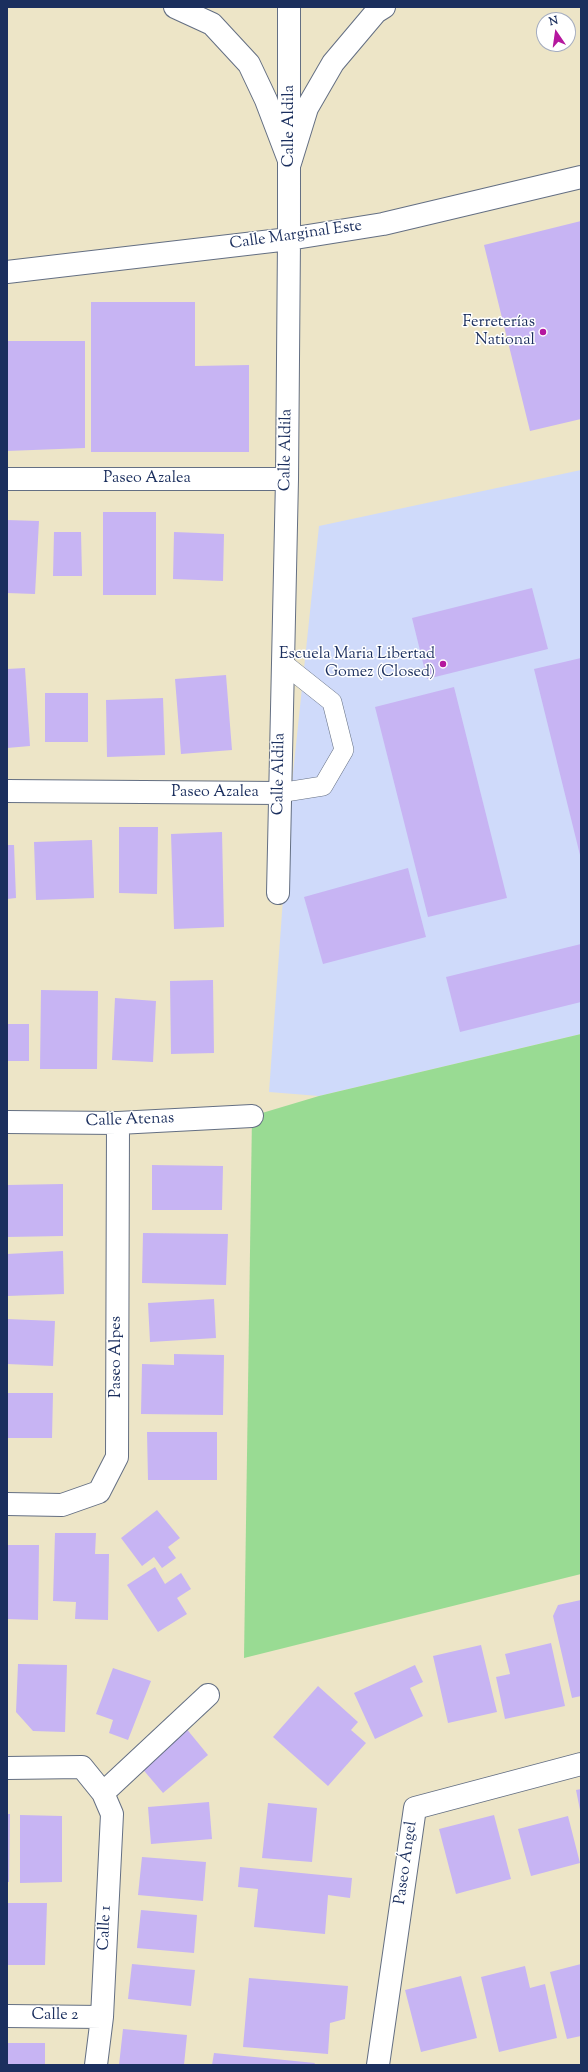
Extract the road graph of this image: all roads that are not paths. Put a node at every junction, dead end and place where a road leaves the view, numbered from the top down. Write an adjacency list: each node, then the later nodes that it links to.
1 (175, 7): 4 (street)
2 (289, 7): 4 (street, Calle Aldila)
3 (384, 7): 4 (street)
4 (290, 163): 6 (street, Calle Aldila)
5 (581, 177): 6 (street, Calle Marginal Este)
6 (290, 239): 7 (street, Calle Marginal Este); 9 (street, Calle Aldila)
7 (7, 272)
8 (7, 478): 9 (street, Paseo Azalea)
9 (287, 479): 10 (street, Calle Aldila)
10 (283, 663): 12 (street, Calle Aldila); 12 (lane)
11 (7, 792): 12 (street, Paseo Azalea)
12 (279, 793): 13 (street, Calle Aldila)
13 (278, 893)
14 (252, 1116): 16 (street, Calle Atenas)
15 (7, 1122): 16 (street, Calle Atenas)
16 (118, 1123): 17 (street, Paseo Alpes)
17 (7, 1504)
18 (208, 1695): 21 (street)
19 (581, 1764): 25 (street, Paseo Ángel)
20 (7, 1768): 21 (street, Calle 1)
21 (103, 1793): 23 (street, Calle 1)
22 (7, 2016): 23 (street, Calle 2)
23 (102, 2017): 24 (street, Calle 1)
24 (96, 2065)
25 (378, 2065)

